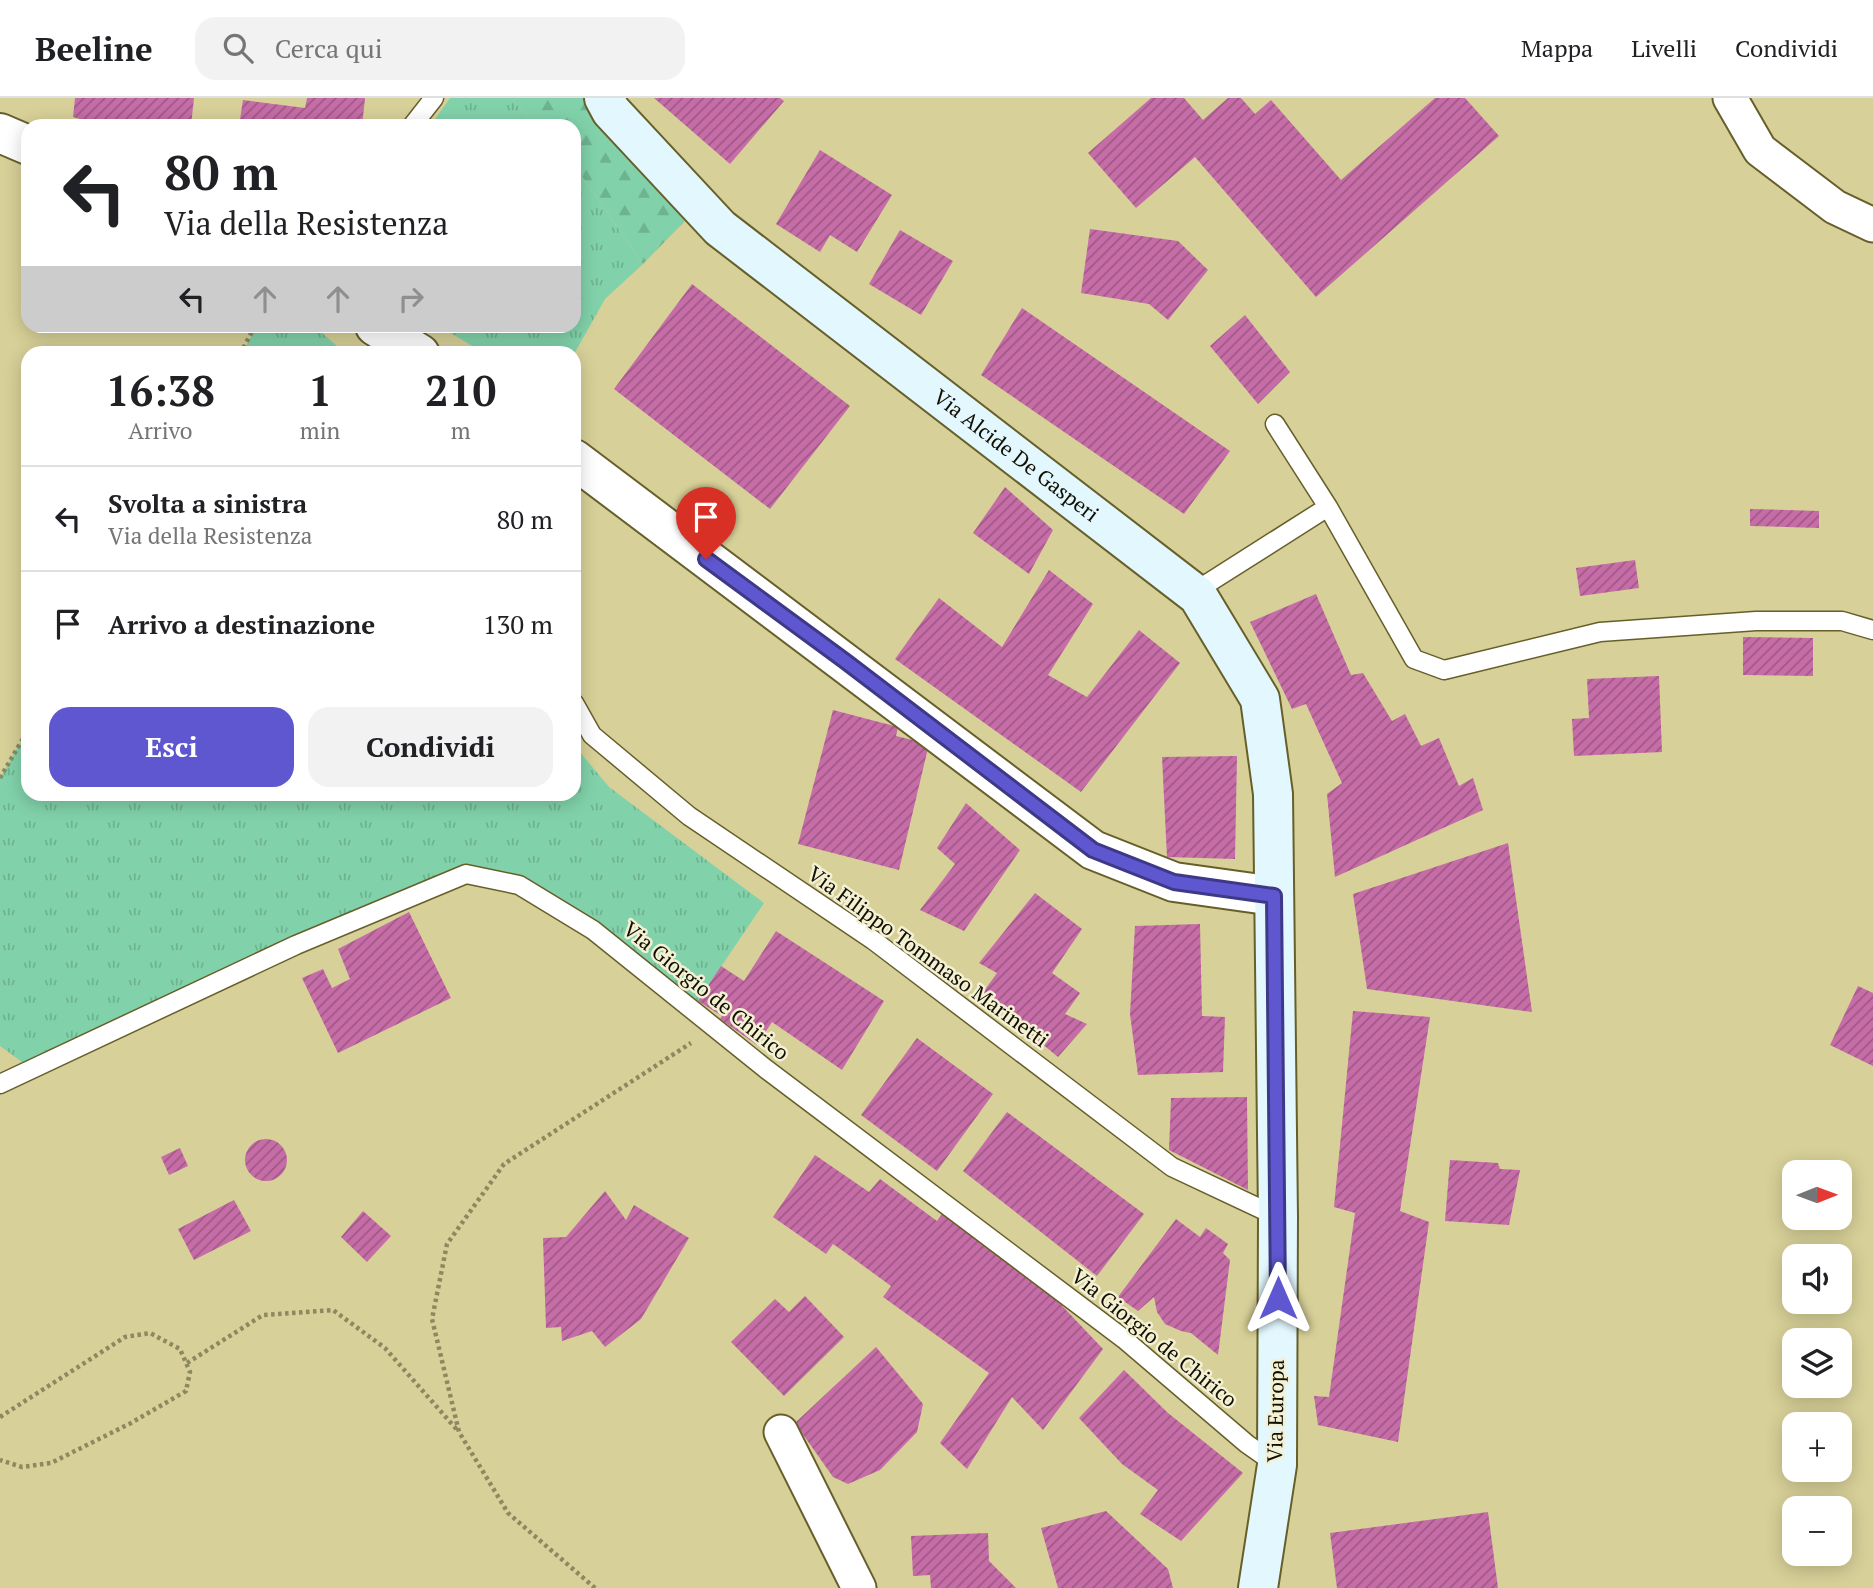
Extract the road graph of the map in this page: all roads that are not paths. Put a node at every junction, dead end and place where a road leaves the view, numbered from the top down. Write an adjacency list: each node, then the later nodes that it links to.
1 (434, 98): 4 (lane)
2 (604, 98): 13 (main road, Via Alcide De Gasperi)
3 (1730, 98): 7 (street)
4 (418, 119)
5 (0, 133): 6 (street)
6 (21, 142)
7 (1873, 225)
8 (375, 335): 9 (street)
9 (401, 346)
10 (1275, 425): 12 (lane)
11 (581, 464): 16 (street)
12 (1328, 508): 13 (lane); 14 (lane)
13 (1194, 592): 16 (main road, Via Alcide De Gasperi)
14 (1873, 629)
15 (581, 716): 18 (lane, Via Filippo Tommaso Marinetti)
16 (1274, 896): 18 (main road, Via Europa)
17 (0, 1084): 20 (lane, Via Giorgio de Chirico)
18 (1278, 1217): 20 (main road, Via Europa)
19 (781, 1432): 21 (street)
20 (1277, 1465): 22 (main road, Via Europa)
21 (859, 1588)
22 (1258, 1588)

